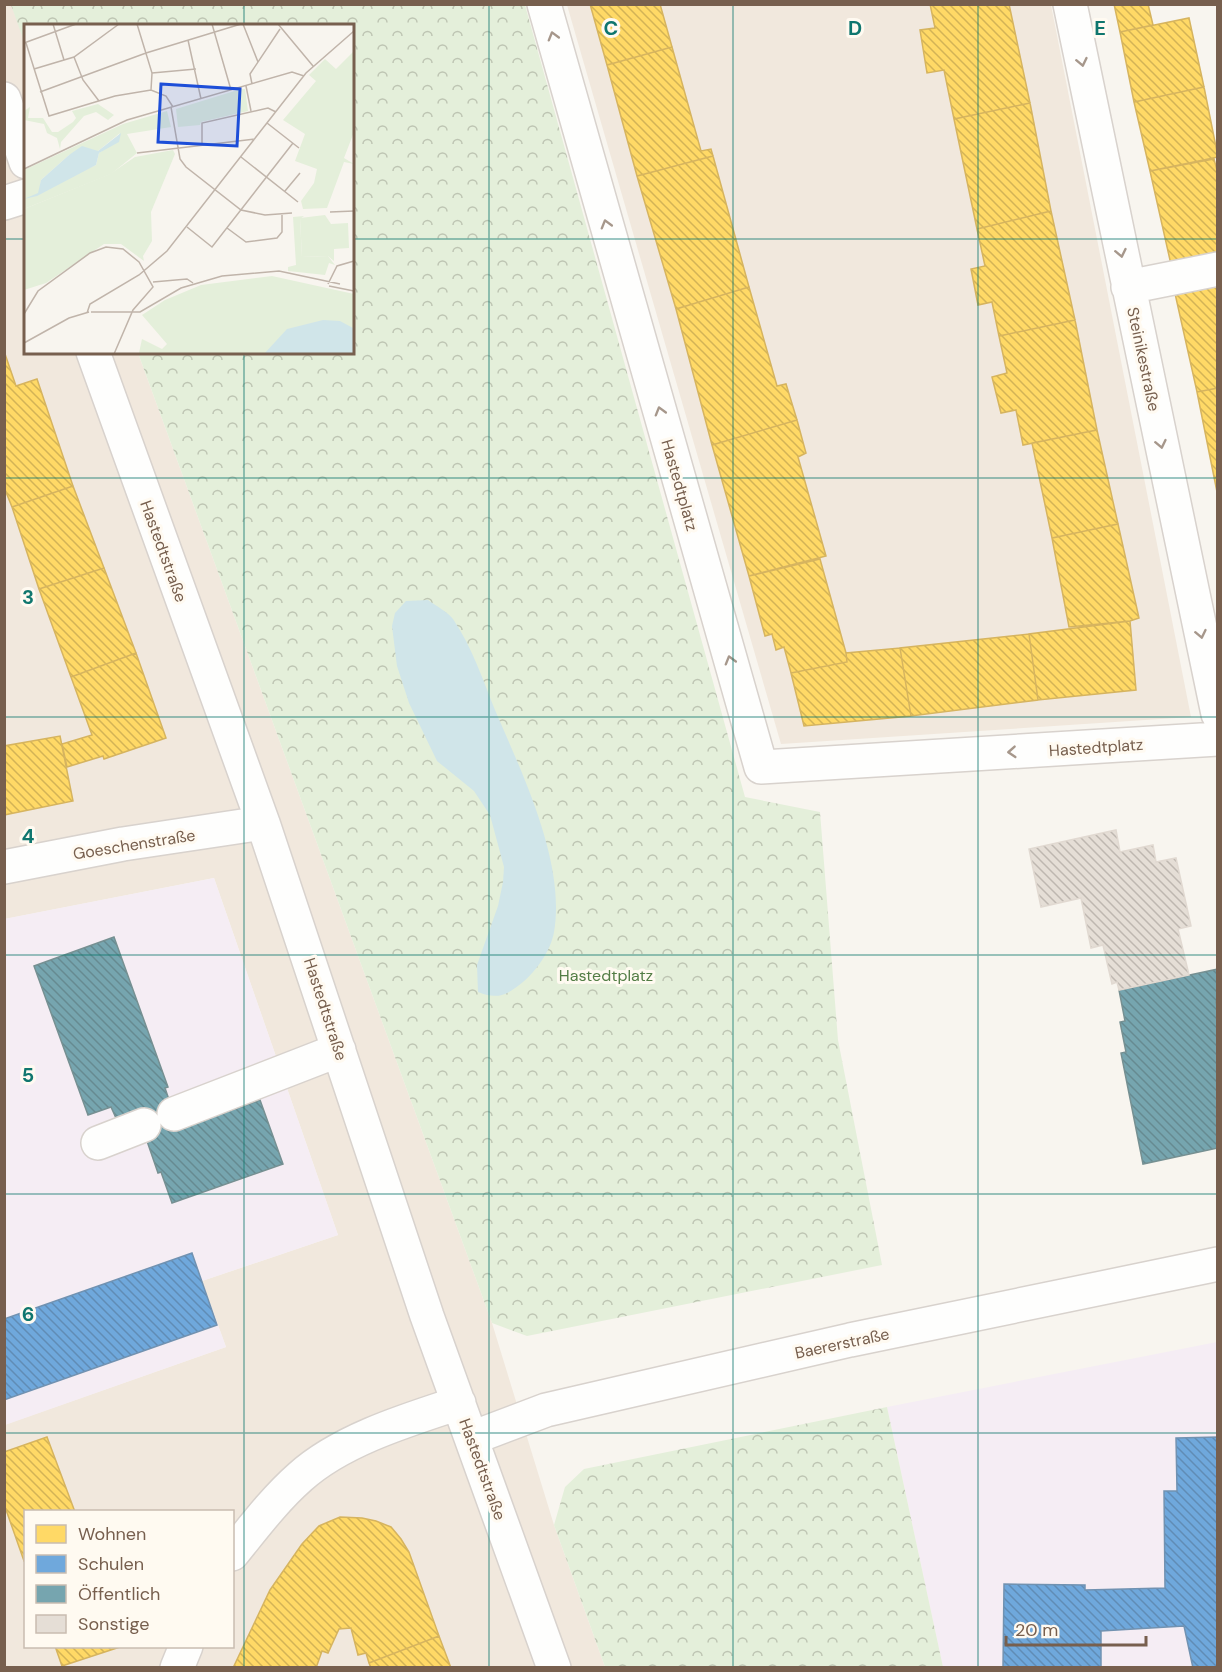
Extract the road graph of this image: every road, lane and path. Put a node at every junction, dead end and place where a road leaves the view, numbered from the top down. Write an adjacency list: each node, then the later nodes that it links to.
1 (544, 4): 11 (street, Hastedtplatz, one-way to 1)
2 (1070, 4): 8 (street, Steinikestraße, one-way to 8)
3 (4, 99): 4 (street)
4 (24, 156)
5 (24, 197): 6 (street)
6 (4, 203)
7 (1218, 269): 8 (street)
8 (1128, 287): 10 (street, Steinikestraße, one-way to 10)
9 (94, 354): 12 (street, Hastedtstraße)
10 (1218, 714)
11 (1218, 739)
12 (263, 823): 13 (street, Goeschenstraße); 14 (street, Hastedtstraße)
13 (4, 867)
14 (339, 1050): 15 (street); 17 (street, Hastedtstraße)
15 (98, 1143)
16 (1218, 1264): 18 (street, Baererstraße)
17 (459, 1402): 18 (street, Hastedtstraße); 19 (street)
18 (472, 1438): 22 (street, Hastedtstraße)
19 (234, 1551)
20 (186, 1648): 21 (street)
21 (177, 1668)
22 (554, 1668)

